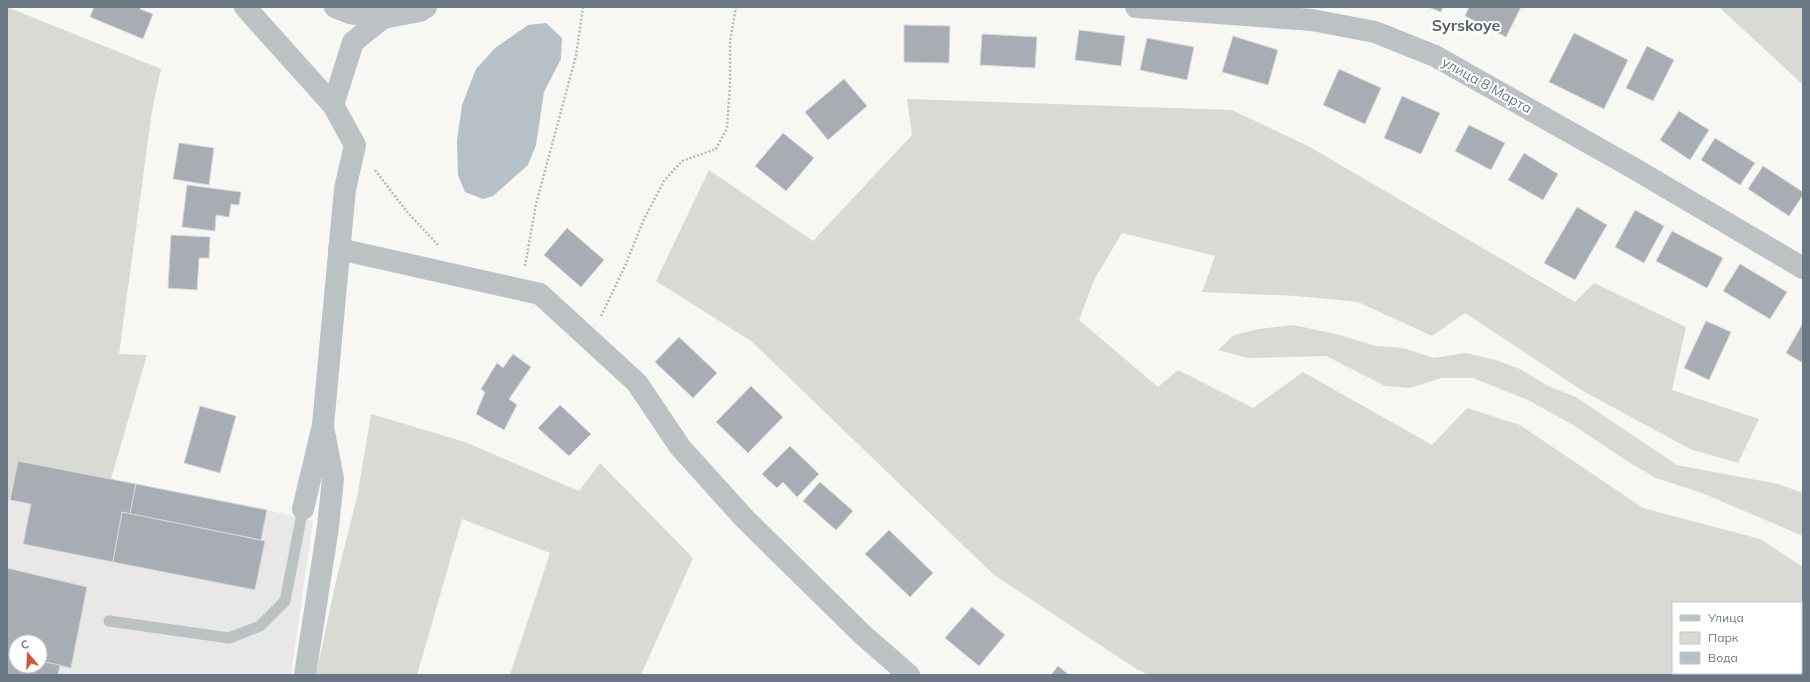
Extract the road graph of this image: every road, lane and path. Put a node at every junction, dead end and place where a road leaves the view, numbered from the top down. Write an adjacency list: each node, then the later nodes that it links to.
1 (245, 7): 8 (street)
2 (335, 7): 7 (street)
3 (426, 7): 7 (street)
4 (583, 7): 13 (path)
5 (736, 7): 14 (path)
6 (1136, 7): 12 (street, улица 8 Марта)
7 (383, 18): 8 (street)
8 (333, 105): 9 (street)
9 (355, 145): 10 (street); 11 (path)
10 (339, 248): 13 (street); 15 (street)
11 (444, 251)
12 (1803, 268)
13 (522, 290): 14 (street)
14 (588, 339): 19 (street)
15 (323, 425): 16 (street); 18 (street)
16 (303, 509): 17 (lane)
17 (109, 620)
18 (305, 675)
19 (909, 675)

